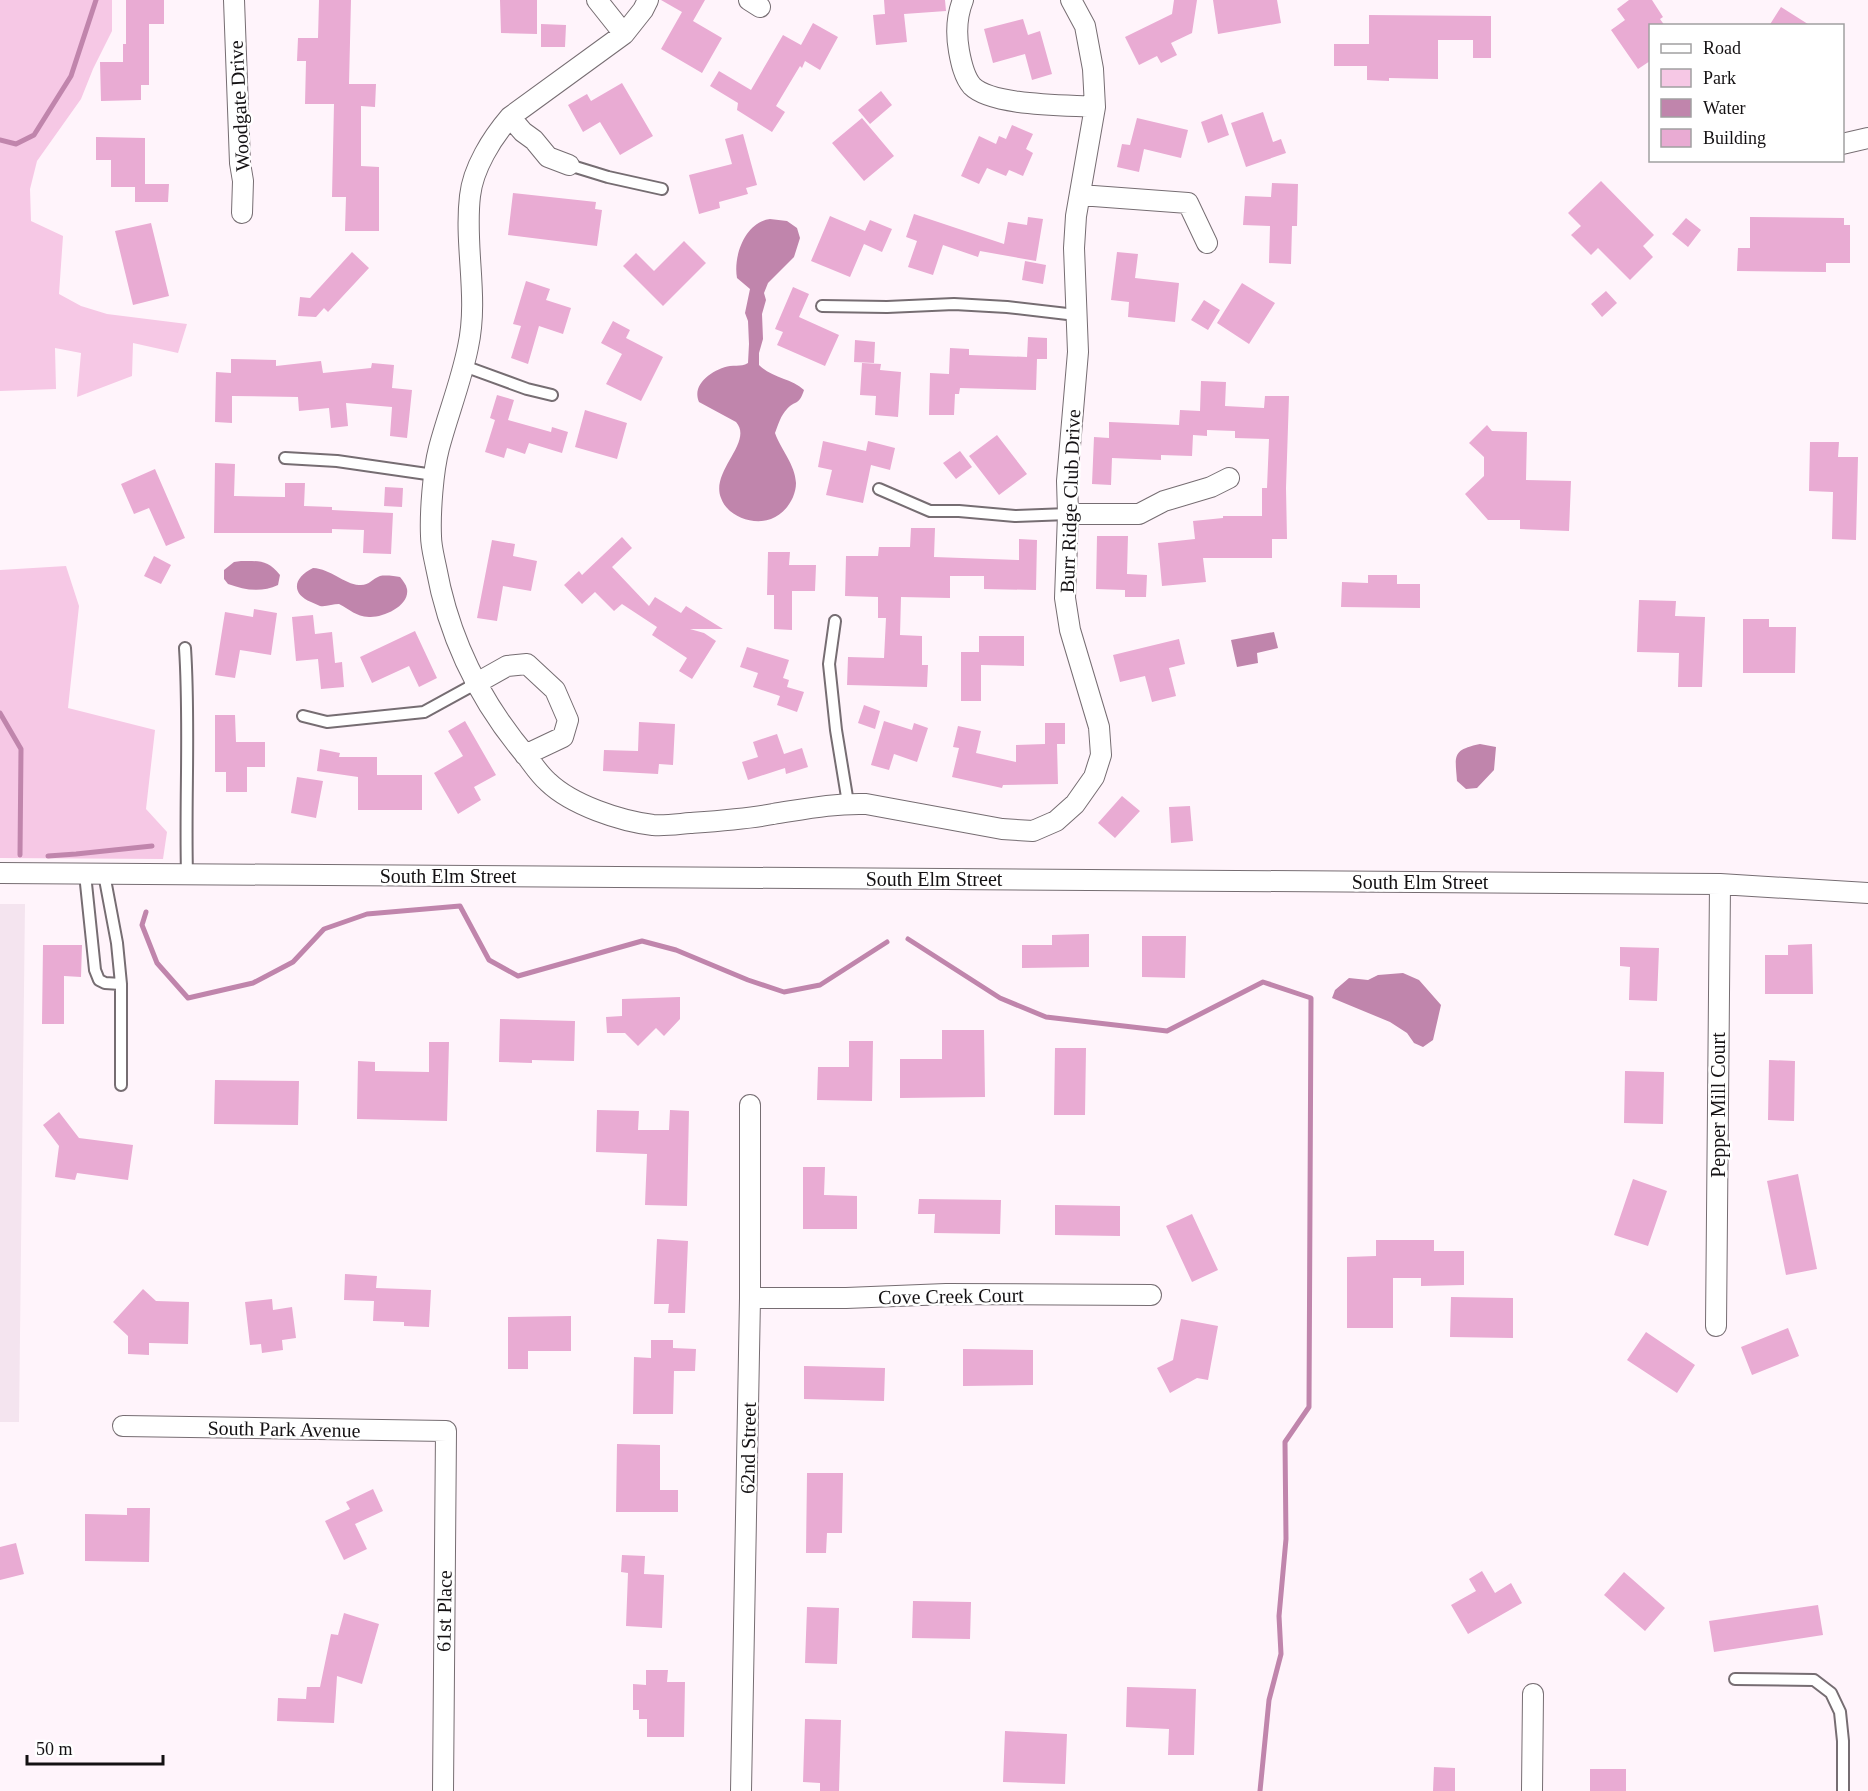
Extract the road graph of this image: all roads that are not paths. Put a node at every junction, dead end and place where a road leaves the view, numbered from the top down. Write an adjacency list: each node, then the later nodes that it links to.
1 (234, 0): 14 (street, Woodgate Drive)
2 (597, 0): 6 (street)
3 (648, 0): 6 (street, Burr Ridge Club Drive)
4 (963, 0): 7 (street)
5 (1071, 0): 7 (street, Burr Ridge Club Drive)
6 (624, 34): 8 (street, Burr Ridge Club Drive)
7 (1095, 107): 13 (street, Burr Ridge Club Drive)
8 (510, 117): 11 (street); 18 (street, Burr Ridge Club Drive)
9 (1868, 138): 10 (street)
10 (1844, 144)
11 (569, 165): 12 (lane)
12 (662, 189)
13 (1080, 195): 15 (street); 17 (street, Burr Ridge Club Drive)
14 (242, 213)
15 (1207, 243)
16 (822, 306): 17 (lane)
17 (1076, 315): 24 (street, Burr Ridge Club Drive)
18 (464, 366): 19 (lane); 21 (street, Burr Ridge Club Drive)
19 (552, 395)
20 (285, 458): 21 (lane)
21 (434, 475): 27 (street, Burr Ridge Club Drive)
22 (1229, 478): 24 (street)
23 (879, 489): 24 (lane)
24 (1068, 514): 30 (street, Burr Ridge Club Drive)
25 (835, 621): 30 (lane)
26 (185, 648): 33 (lane)
27 (475, 684): 28 (lane); 29 (street, Burr Ridge Club Drive); 29 (street)
28 (303, 716)
29 (525, 755): 30 (street, Burr Ridge Club Drive)
30 (848, 803)
31 (0, 873): 32 (street, South Elm Street)
32 (94, 874): 33 (street, South Elm Street); 36 (lane); 36 (lane)
33 (187, 874): 34 (street, South Elm Street)
34 (1720, 884): 35 (street, South Elm Street); 41 (street, Pepper Mill Court)
35 (1868, 893)
36 (121, 984): 37 (lane)
37 (121, 1085)
38 (750, 1105): 40 (street, 62nd Street)
39 (1151, 1295): 40 (street, Cove Creek Court)
40 (750, 1298): 47 (street, 62nd Street)
41 (1716, 1326)
42 (123, 1426): 43 (street, South Park Avenue)
43 (446, 1431): 46 (street, 61st Place)
44 (1735, 1679): 49 (lane)
45 (1533, 1694): 48 (street)
46 (443, 1791)
47 (741, 1791)
48 (1532, 1791)
49 (1843, 1791)

